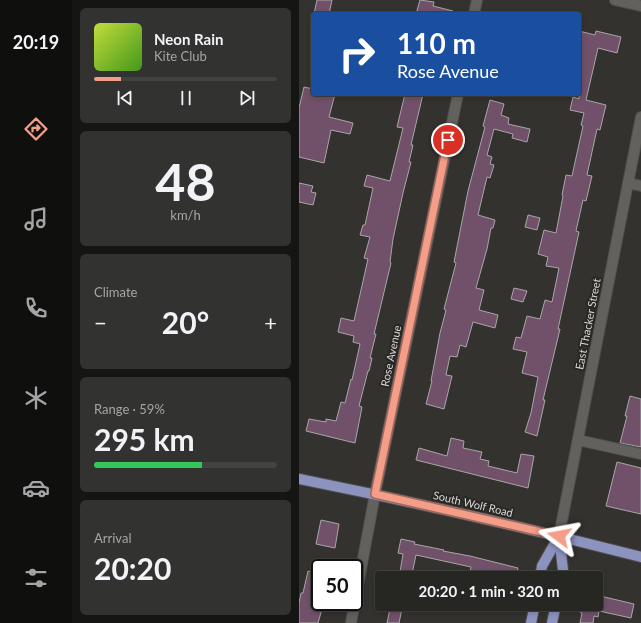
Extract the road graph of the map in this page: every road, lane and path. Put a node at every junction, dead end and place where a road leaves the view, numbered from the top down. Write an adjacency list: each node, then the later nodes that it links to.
1 (477, 0): 4 (street)
2 (615, 0): 3 (street)
3 (641, 6)
4 (474, 12)
5 (457, 96): 12 (street, Rose Avenue)
6 (641, 117): 7 (street, East Thacker Street)
7 (628, 183): 8 (street); 9 (street, East Thacker Street)
8 (641, 186)
9 (578, 440): 10 (street); 13 (street, East Thacker Street)
10 (641, 454)
11 (299, 479): 12 (main road, South Wolf Road)
12 (375, 494): 13 (main road, South Wolf Road); 19 (street, Rose Avenue)
13 (559, 536): 14 (main road, South Wolf Road); 15 (main road, East Thacker Street); 16 (main road, East Thacker Street)
14 (641, 557)
15 (542, 571)
16 (563, 571)
17 (534, 611): 20 (main road)
18 (555, 611): 21 (main road)
19 (351, 623)
20 (531, 623)
21 (552, 623)

